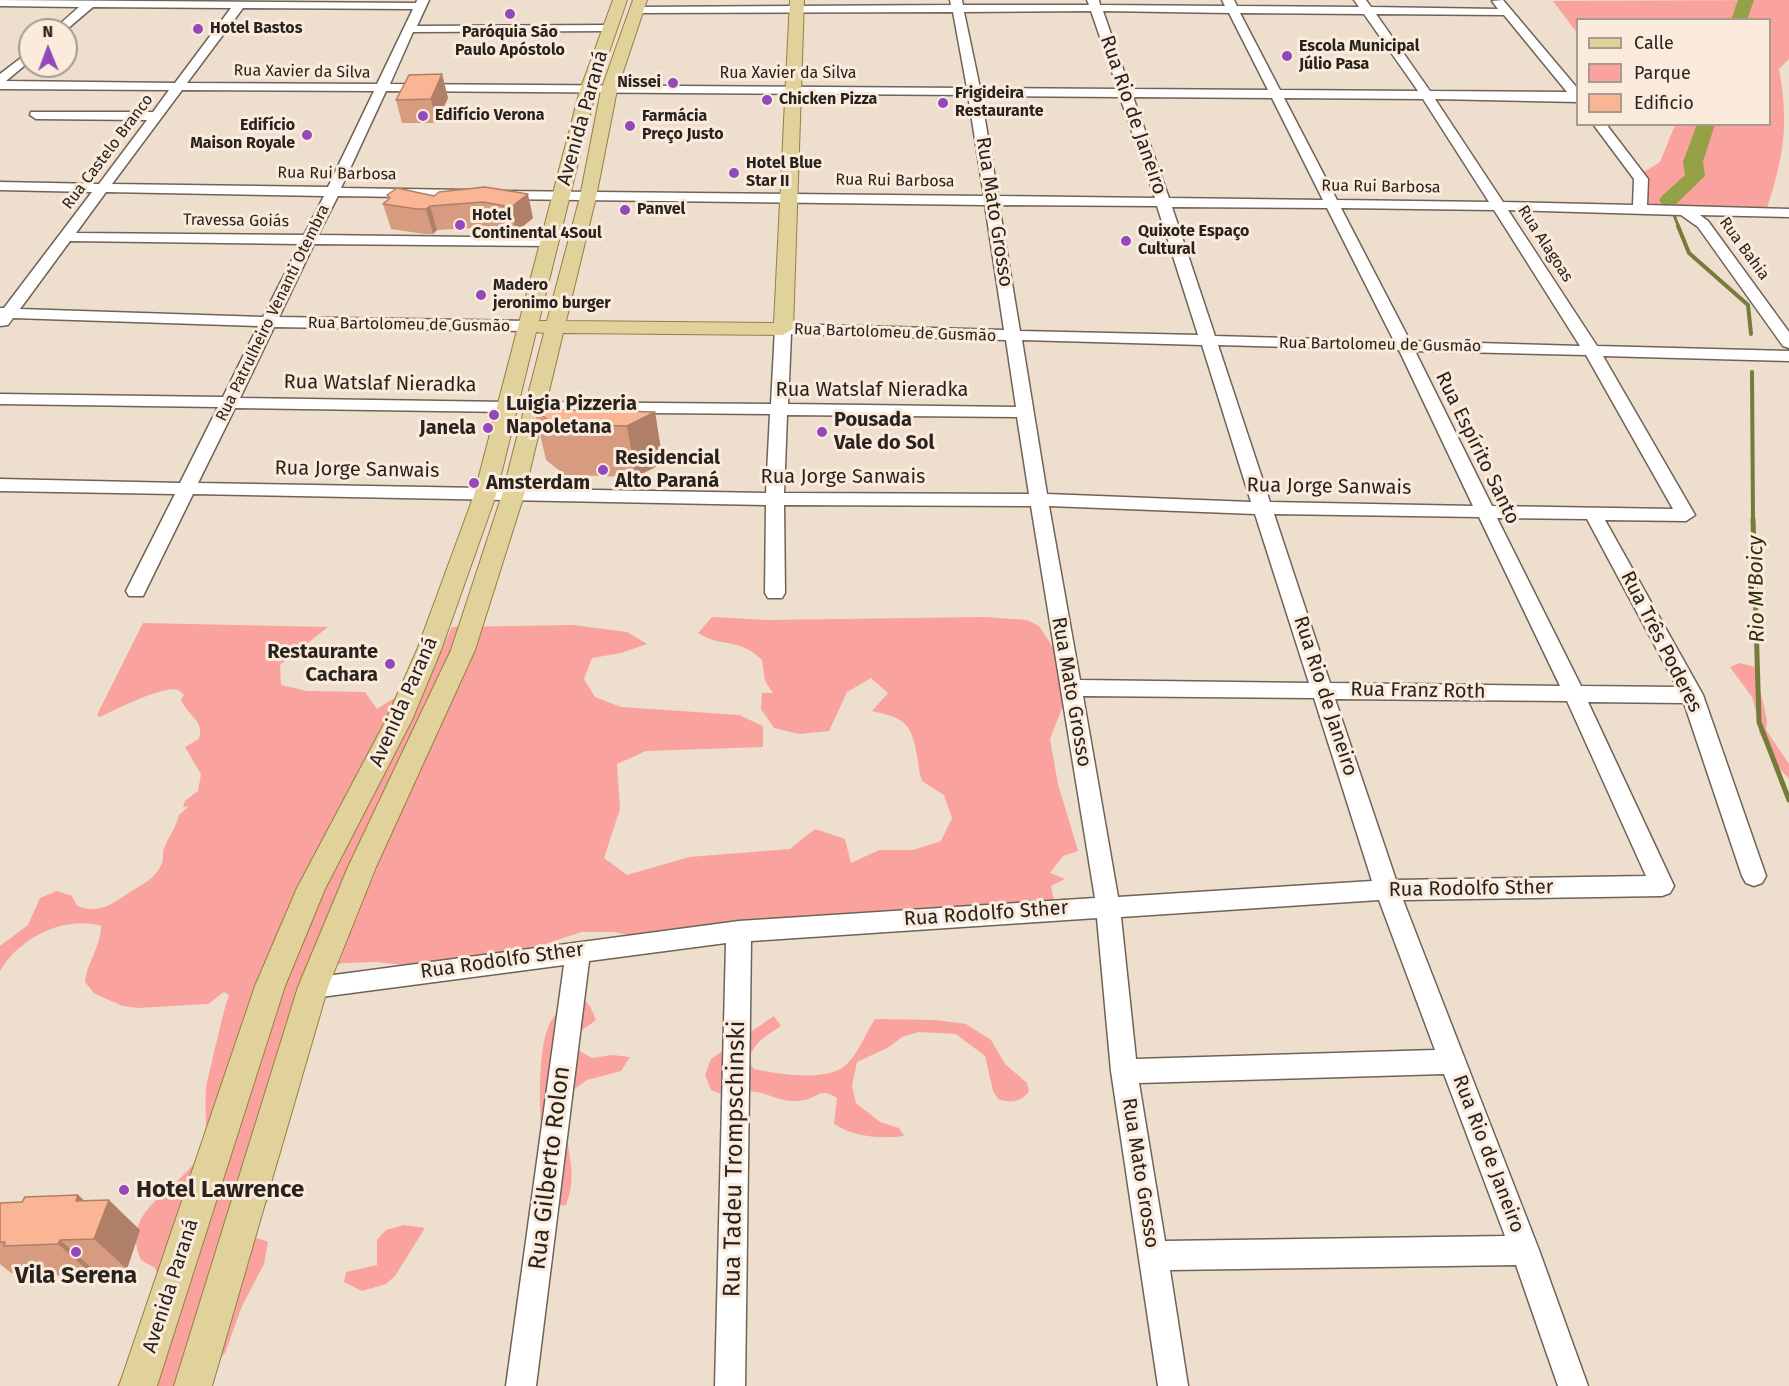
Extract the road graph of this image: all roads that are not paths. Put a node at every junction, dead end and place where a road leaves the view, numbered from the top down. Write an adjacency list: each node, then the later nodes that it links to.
1 (1497, 0): 12 (street)
2 (92, 2): 4 (street); 5 (street); 13 (street)
3 (627, 2): 7 (street); 14 (main road, Avenida Paraná); 21 (main road, Avenida Paraná)
4 (0, 3)
5 (241, 3): 6 (street); 19 (street, Rua Castelo Branco)
6 (421, 3): 15 (street, Rua Patrulheiro Venanti Otembra)
7 (797, 4): 9 (street); 22 (main road)
8 (1094, 4): 9 (street); 10 (street); 24 (street, Rua Rio de Janeiro)
9 (957, 5): 23 (street, Rua Mato Grosso)
10 (1231, 5): 11 (street); 25 (street, Rua Espírito Santo)
11 (1364, 5): 12 (street); 27 (street, Rua Alagoas)
12 (1506, 12): 26 (street)
13 (73, 18)
14 (610, 28): 15 (street); 21 (main road, Avenida Paraná)
15 (409, 29): 20 (street, Rua Patrulheiro Venanti Otembra)
16 (18, 65): 17 (street)
17 (0, 80)
18 (0, 85): 19 (street, Rua Xavier da Silva)
19 (177, 88): 20 (street, Rua Xavier da Silva); 30 (street, Rua Castelo Branco)
20 (380, 90): 21 (street, Rua Xavier da Silva); 34 (street, Rua Patrulheiro Venanti Otembra)
21 (598, 90): 22 (street, Rua Xavier da Silva); 35 (main road, Avenida Paraná); 36 (main road, Avenida Paraná)
22 (794, 90): 23 (street, Rua Xavier da Silva); 37 (main road)
23 (974, 91): 24 (street, Rua Xavier da Silva); 38 (street, Rua Mato Grosso)
24 (1124, 93): 25 (street, Rua Xavier da Silva); 39 (street, Rua Rio de Janeiro)
25 (1276, 95): 27 (street, Rua Xavier da Silva); 40 (street, Rua Espírito Santo)
26 (1576, 96)
27 (1428, 97): 28 (street, Rua Xavier da Silva); 41 (street, Rua Alagoas)
28 (1576, 97)
29 (36, 115): 30 (street)
30 (155, 116): 33 (street, Rua Castelo Branco)
31 (1601, 126): 42 (street)
32 (0, 186): 33 (street, Rua Rui Barbosa)
33 (103, 187): 34 (street, Rua Rui Barbosa); 45 (street, Rua Castelo Branco)
34 (332, 193): 35 (street, Rua Rui Barbosa); 46 (street, Rua Patrulheiro Venanti Otembra)
35 (561, 196): 36 (street, Rua Rui Barbosa); 47 (main road, Avenida Paraná)
36 (588, 197): 37 (street, Rua Rui Barbosa); 51 (main road, Avenida Paraná)
37 (789, 198): 38 (street, Rua Rui Barbosa); 52 (main road)
38 (991, 200): 39 (street, Rua Rui Barbosa); 53 (street, Rua Mato Grosso)
39 (1163, 202): 40 (street, Rua Rui Barbosa); 54 (street, Rua Rio de Janeiro)
40 (1333, 205): 41 (street, Rua Rui Barbosa); 56 (street, Rua Espírito Santo)
41 (1499, 206): 42 (street, Rua Rui Barbosa); 57 (street, Rua Alagoas)
42 (1640, 209): 43 (street, Rua Rui Barbosa)
43 (1685, 211): 44 (street, Rua Rui Barbosa); 55 (street, Rua Bahia)
44 (1789, 213)
45 (65, 237): 46 (street, Travessa Goiás); 48 (street, Rua Castelo Branco)
46 (309, 239): 47 (street, Travessa Goiás); 49 (street, Rua Patrulheiro Venanti Otembra)
47 (550, 242): 50 (main road, Avenida Paraná)
48 (3, 317): 49 (street, Rua Bartolomeu de Gusmão)
49 (268, 322): 50 (street, Rua Bartolomeu de Gusmão); 60 (street, Rua Patrulheiro Venanti Otembra)
50 (528, 326): 51 (main road, Rua Bartolomeu de Gusmão); 62 (main road, Avenida Paraná)
51 (554, 327): 52 (main road, Rua Bartolomeu de Gusmão); 61 (main road, Avenida Paraná)
52 (783, 329): 53 (street, Rua Bartolomeu de Gusmão); 63 (street)
53 (1014, 337): 54 (street, Rua Bartolomeu de Gusmão); 64 (street, Rua Mato Grosso)
54 (1208, 342): 56 (street, Rua Bartolomeu de Gusmão); 71 (street, Rua Rio de Janeiro)
55 (1789, 343)
56 (1404, 345): 57 (street, Rua Bartolomeu de Gusmão); 72 (street, Rua Espírito Santo)
57 (1592, 351): 58 (street, Rua Bartolomeu de Gusmão); 74 (street, Rua Alagoas)
58 (1789, 356)
59 (0, 399): 60 (street, Rua Watslaf Nieradka)
60 (230, 402): 62 (street, Rua Watslaf Nieradka); 66 (street, Rua Patrulheiro Venanti Otembra)
61 (537, 406): 63 (street, Rua Watslaf Nieradka); 68 (main road, Avenida Paraná)
62 (508, 407): 67 (main road, Avenida Paraná)
63 (781, 410): 64 (street, Rua Watslaf Nieradka); 69 (street)
64 (1027, 412): 70 (street, Rua Mato Grosso)
65 (0, 485): 66 (street, Rua Jorge Sanwais)
66 (187, 490): 67 (street, Rua Jorge Sanwais); 75 (street, Rua Patrulheiro Venanti Otembra)
67 (484, 495): 68 (street, Rua Jorge Sanwais); 92 (main road, Avenida Paraná)
68 (513, 495): 69 (street, Rua Jorge Sanwais); 87 (main road, Avenida Paraná)
69 (775, 499): 70 (street, Rua Jorge Sanwais); 76 (street)
70 (1039, 500): 71 (street, Rua Jorge Sanwais); 77 (street, Rua Mato Grosso)
71 (1263, 508): 72 (street, Rua Jorge Sanwais); 78 (street, Rua Rio de Janeiro)
72 (1484, 512): 73 (street, Rua Jorge Sanwais); 79 (street, Rua Espírito Santo)
73 (1593, 514): 74 (street, Rua Jorge Sanwais); 80 (street, Rua Três Poderes)
74 (1686, 515)
75 (136, 591)
76 (775, 593)
77 (1071, 688): 78 (street, Rua Franz Roth); 84 (street, Rua Mato Grosso)
78 (1323, 689): 79 (street, Rua Franz Roth); 83 (street, Rua Rio de Janeiro)
79 (1574, 694): 80 (street, Rua Franz Roth); 82 (street, Rua Espírito Santo)
80 (1692, 695): 81 (street, Rua Três Poderes)
81 (1754, 876)
82 (1662, 886): 83 (street, Rua Rodolfo Sther)
83 (1387, 890): 84 (street, Rua Rodolfo Sther); 88 (street, Rua Rio de Janeiro)
84 (1108, 906): 85 (street, Rua Rodolfo Sther); 89 (street, Rua Mato Grosso)
85 (739, 931): 86 (street, Rua Rodolfo Sther); 95 (street, Rua Tadeu Trompschinski)
86 (578, 951): 87 (street, Rua Rodolfo Sther); 94 (street, Rua Gilberto Rolon)
87 (314, 987): 93 (main road, Avenida Paraná)
88 (1453, 1062): 89 (street); 90 (street, Rua Rio de Janeiro)
89 (1124, 1071): 91 (street, Rua Mato Grosso)
90 (1525, 1250): 91 (street); 97 (street, Rua Rio de Janeiro)
91 (1153, 1256): 96 (street, Rua Mato Grosso)
92 (138, 1386)
93 (192, 1386)
94 (521, 1386)
95 (730, 1386)
96 (1173, 1386)
97 (1573, 1386)

